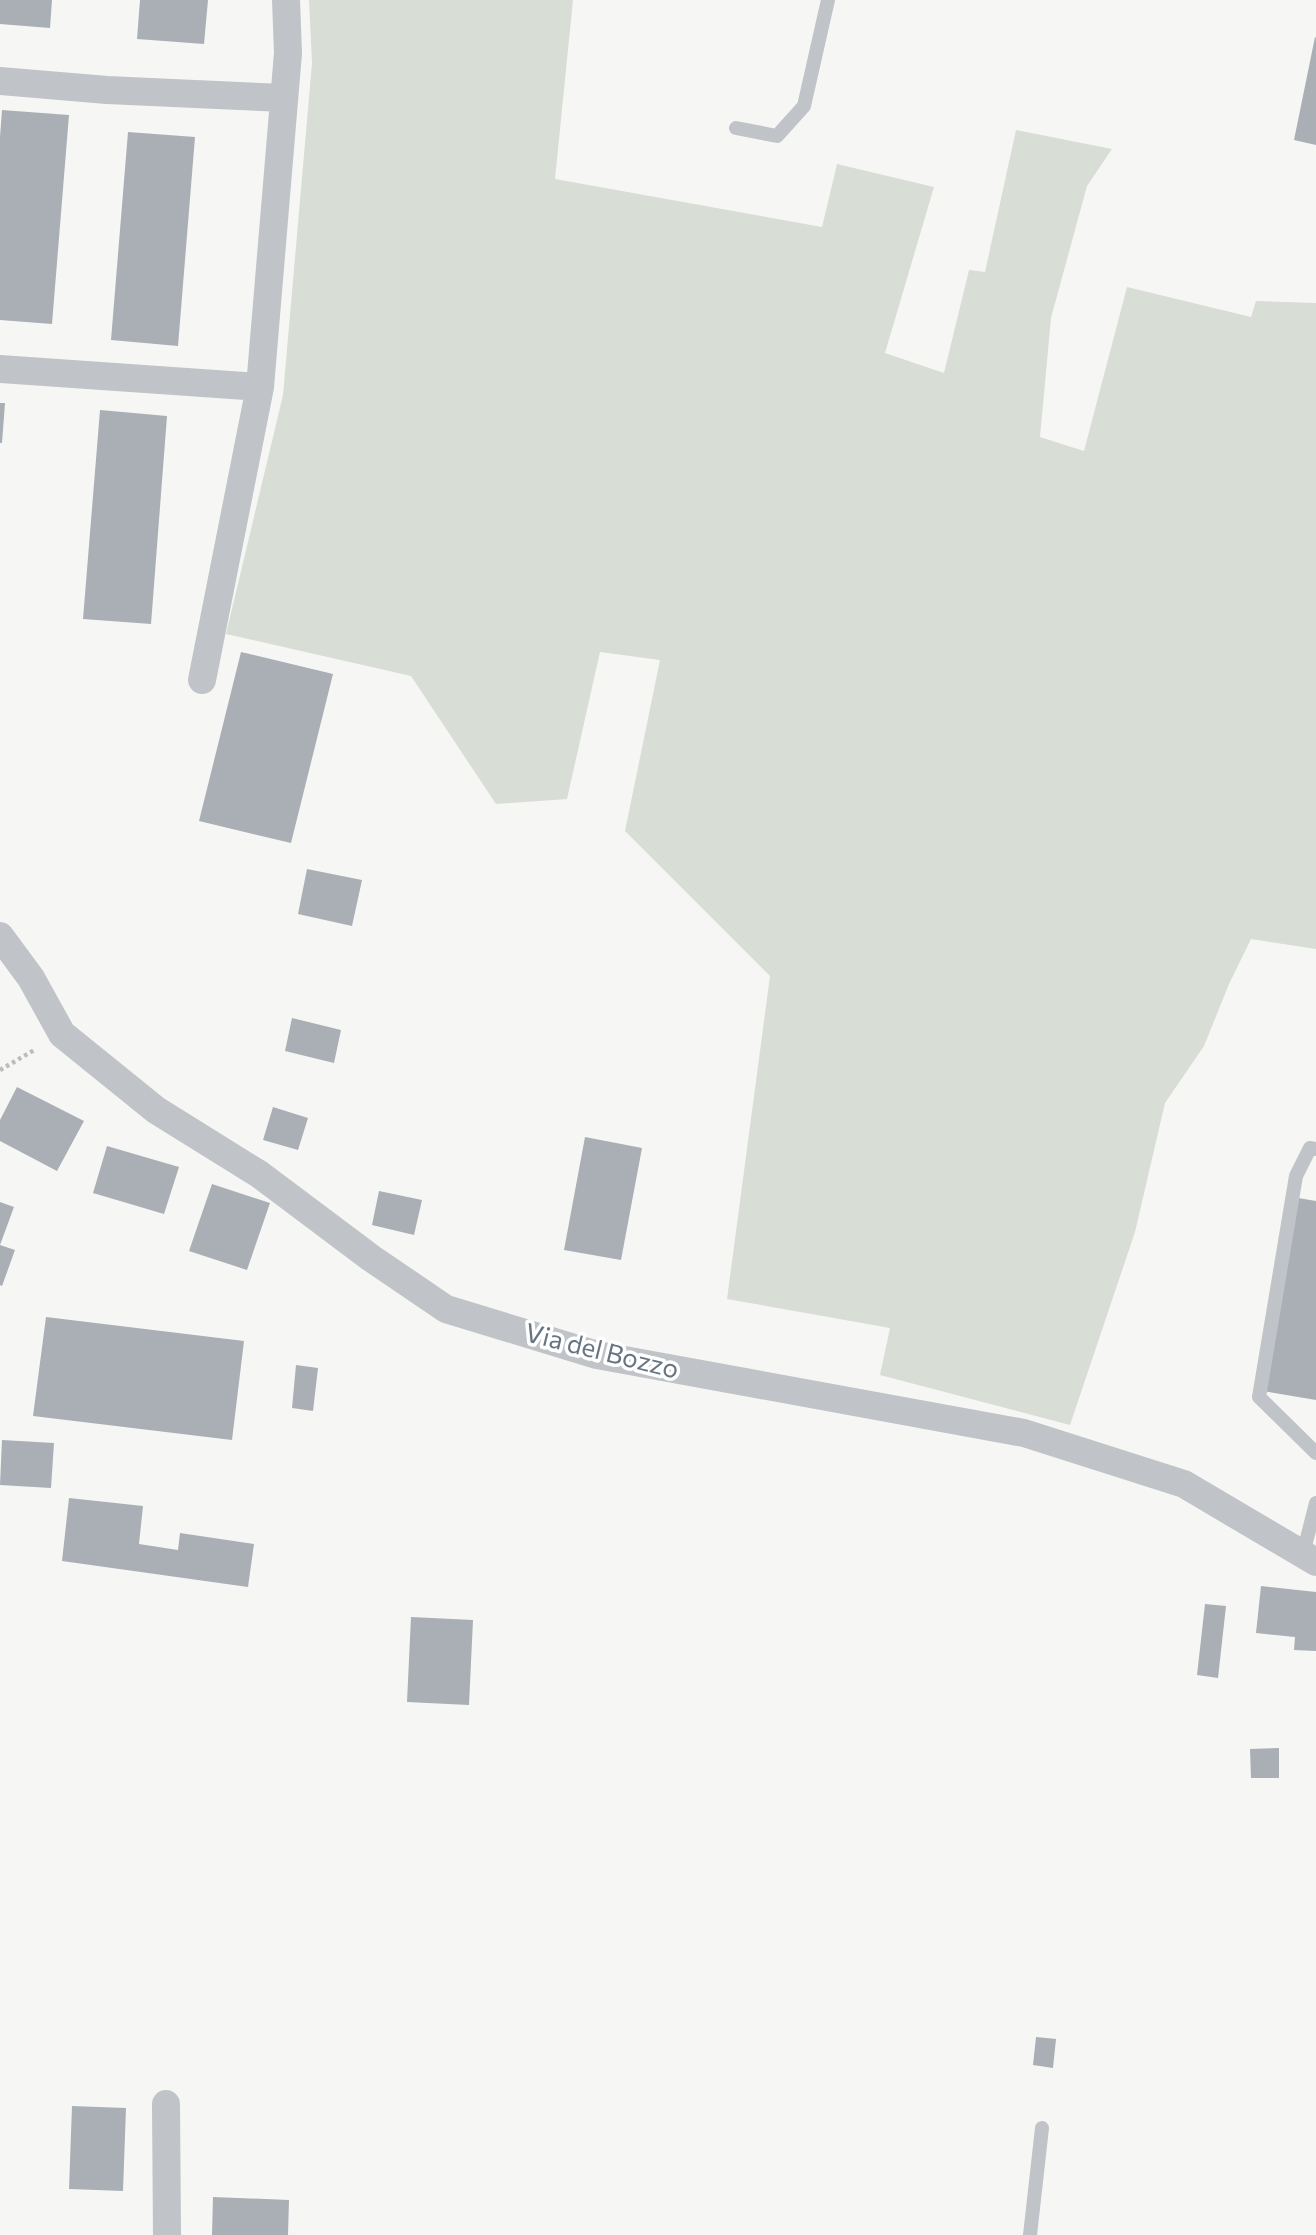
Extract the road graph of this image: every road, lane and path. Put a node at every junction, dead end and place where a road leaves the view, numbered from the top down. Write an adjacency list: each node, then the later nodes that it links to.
1 (286, 0): 4 (street)
2 (828, 0): 5 (lane)
3 (0, 81): 4 (street)
4 (284, 98): 7 (street)
5 (736, 128)
6 (0, 369): 7 (street)
7 (260, 387): 8 (street)
8 (202, 680)
9 (0, 936): 10 (street, Via del Bozzo)
10 (62, 1034): 11 (path); 15 (street, Via del Bozzo)
11 (0, 1070)
12 (1316, 1149): 13 (lane)
13 (1316, 1453)
14 (1316, 1503): 15 (lane)
15 (1310, 1558)
16 (166, 2104): 18 (street)
17 (1042, 2128): 19 (lane)
18 (167, 2235)
19 (1030, 2235)

